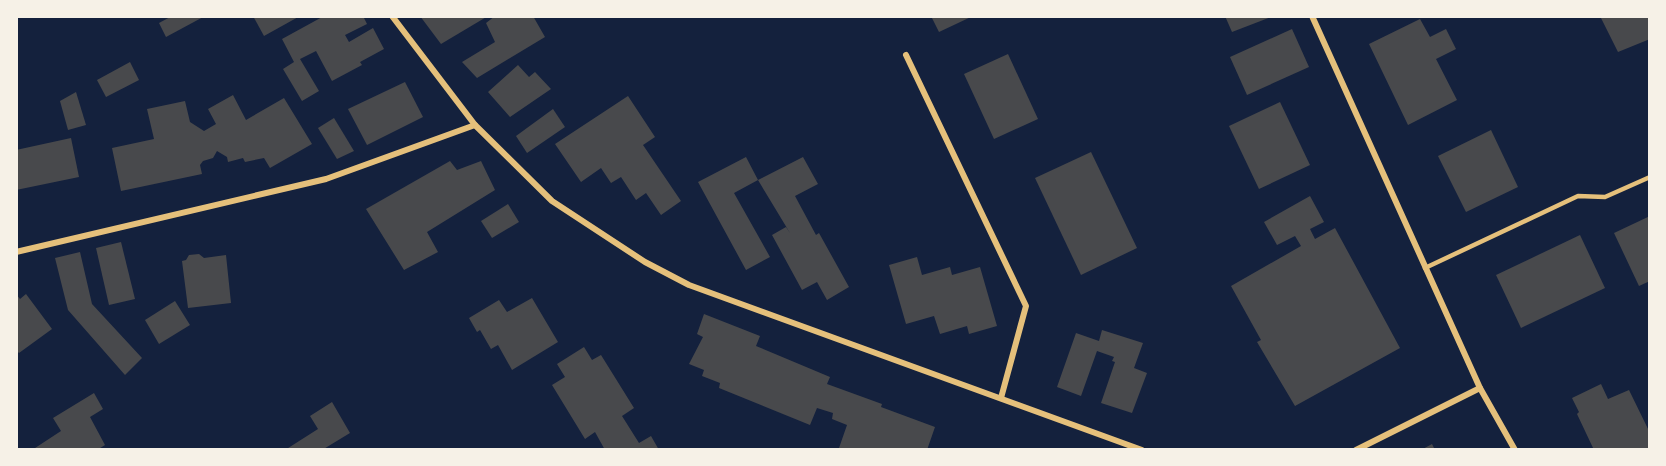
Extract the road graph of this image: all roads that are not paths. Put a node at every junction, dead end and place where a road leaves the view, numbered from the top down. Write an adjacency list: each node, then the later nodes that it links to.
1 (392, 16): 4 (street)
2 (1312, 16): 7 (street)
3 (906, 55): 9 (street)
4 (476, 124): 6 (street); 9 (street)
5 (1650, 177): 7 (lane)
6 (16, 252)
7 (1425, 268): 8 (street)
8 (1479, 388): 11 (street); 12 (street)
9 (1000, 398): 10 (street)
10 (1142, 450)
11 (1356, 450)
12 (1515, 450)

